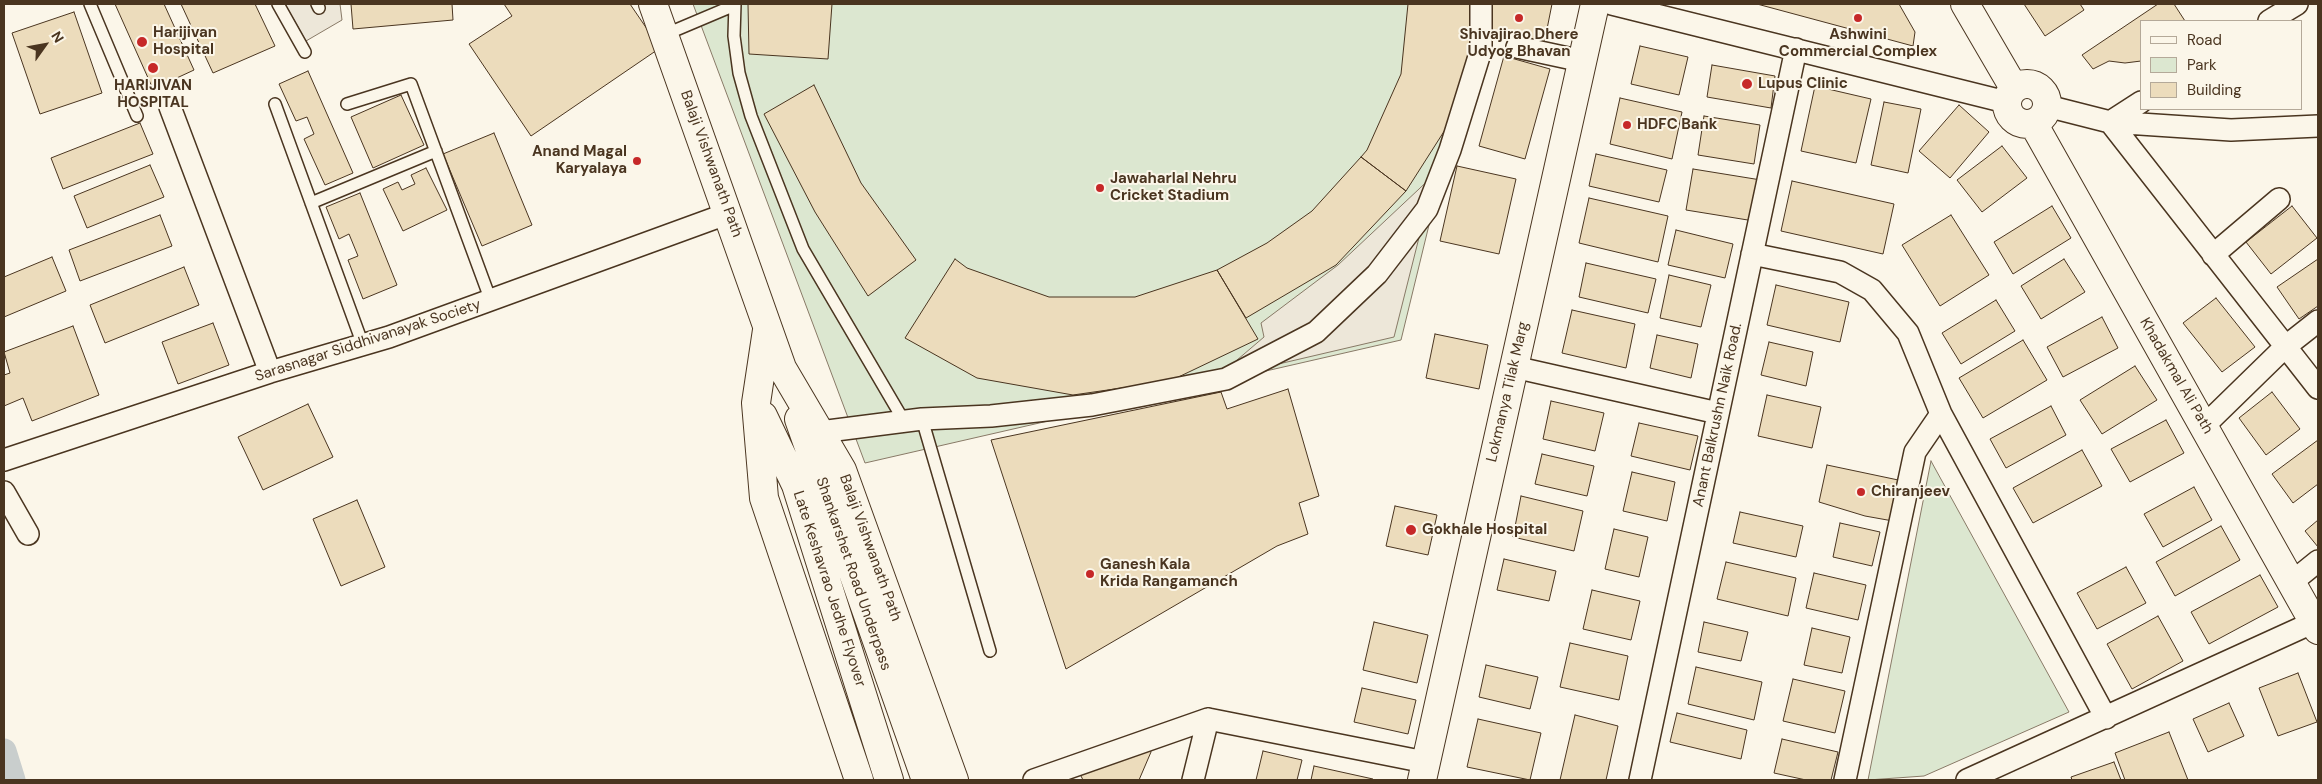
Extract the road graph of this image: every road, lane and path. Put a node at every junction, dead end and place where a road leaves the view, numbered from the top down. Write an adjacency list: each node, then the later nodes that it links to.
1 (90, 4): 22 (lane)
2 (278, 4): 14 (lane)
3 (652, 4): 11 (main road, Balaji Vishwanath Path)
4 (735, 4): 11 (lane); 43 (lane)
5 (1481, 4): 43 (street)
6 (1595, 4): 15 (main road, Lokmanya Tilak Marg)
7 (1612, 4): 13 (street)
8 (1965, 4): 16 (main road)
9 (2297, 4): 10 (street)
10 (2271, 20)
11 (664, 35): 28 (main road, Balaji Vishwanath Path)
12 (1517, 47): 15 (street)
13 (1796, 50): 16 (street); 29 (street, Anant Balkrushn Naik Road.)
14 (305, 52)
15 (1582, 61): 36 (main road, Lokmanya Tilak Marg)
16 (2010, 95): 21 (main road); 21 (main road)
17 (2140, 103): 23 (street)
18 (275, 104): 27 (lane)
19 (347, 104): 25 (lane)
20 (170, 107): 38 (street)
21 (2040, 114): 23 (street); 44 (main road, Khadakmal Ali Path)
22 (137, 116)
23 (2110, 122): 24 (street); 30 (street)
24 (2318, 126)
25 (436, 151): 27 (lane); 31 (lane)
26 (2279, 199): 30 (street)
27 (311, 203): 34 (lane)
28 (729, 213): 31 (street, Sarasnagar Siddhivanayak Society); 33 (main road, Balaji Vishwanath Path)
29 (1752, 254): 41 (street, Anant Balkrushn Naik Road.); 42 (street)
30 (2214, 255): 35 (street)
31 (491, 300): 34 (street, Sarasnagar Siddhivanayak Society)
32 (2318, 322): 35 (street)
33 (768, 324): 37 (main road, Balaji Vishwanath Path); 40 (main road, Balaji Vishwanath Path)
34 (363, 344): 38 (street, Sarasnagar Siddhivanayak Society)
35 (2285, 347): 39 (street); 44 (street)
36 (1514, 367): 41 (street); 55 (main road, Lokmanya Tilak Marg)
37 (782, 368): 45 (main road, Balaji Vishwanath Path); 58 (main road, Shankarshet Road Underpass)
38 (270, 372): 46 (street, Sarasnagar Siddhivanayak Society)
39 (2318, 388)
40 (756, 403): 56 (main road, Balaji Vishwanath Path); 57 (main road, Late Keshavrao Jedhe Flyover)
41 (1718, 413): 62 (street, Anant Balkrushn Naik Road.)
42 (1941, 414): 53 (street); 63 (street)
43 (913, 420): 45 (street); 52 (lane)
44 (2204, 426): 50 (main road, Khadakmal Ali Path)
45 (820, 432): 59 (main road, Balaji Vishwanath Path)
46 (4, 460)
47 (4, 492): 48 (street)
48 (28, 534)
49 (2318, 561): 50 (street)
50 (2292, 582): 51 (main road, Khadakmal Ali Path)
51 (2316, 626): 53 (street)
52 (990, 651)
53 (2106, 718): 64 (street)
54 (1208, 719): 55 (street); 60 (street); 61 (street)
55 (1424, 771)
56 (859, 780)
57 (889, 780)
58 (926, 780)
59 (954, 780)
60 (1034, 780)
61 (1193, 780)
62 (1640, 780)
63 (1845, 780)
64 (1967, 780)

